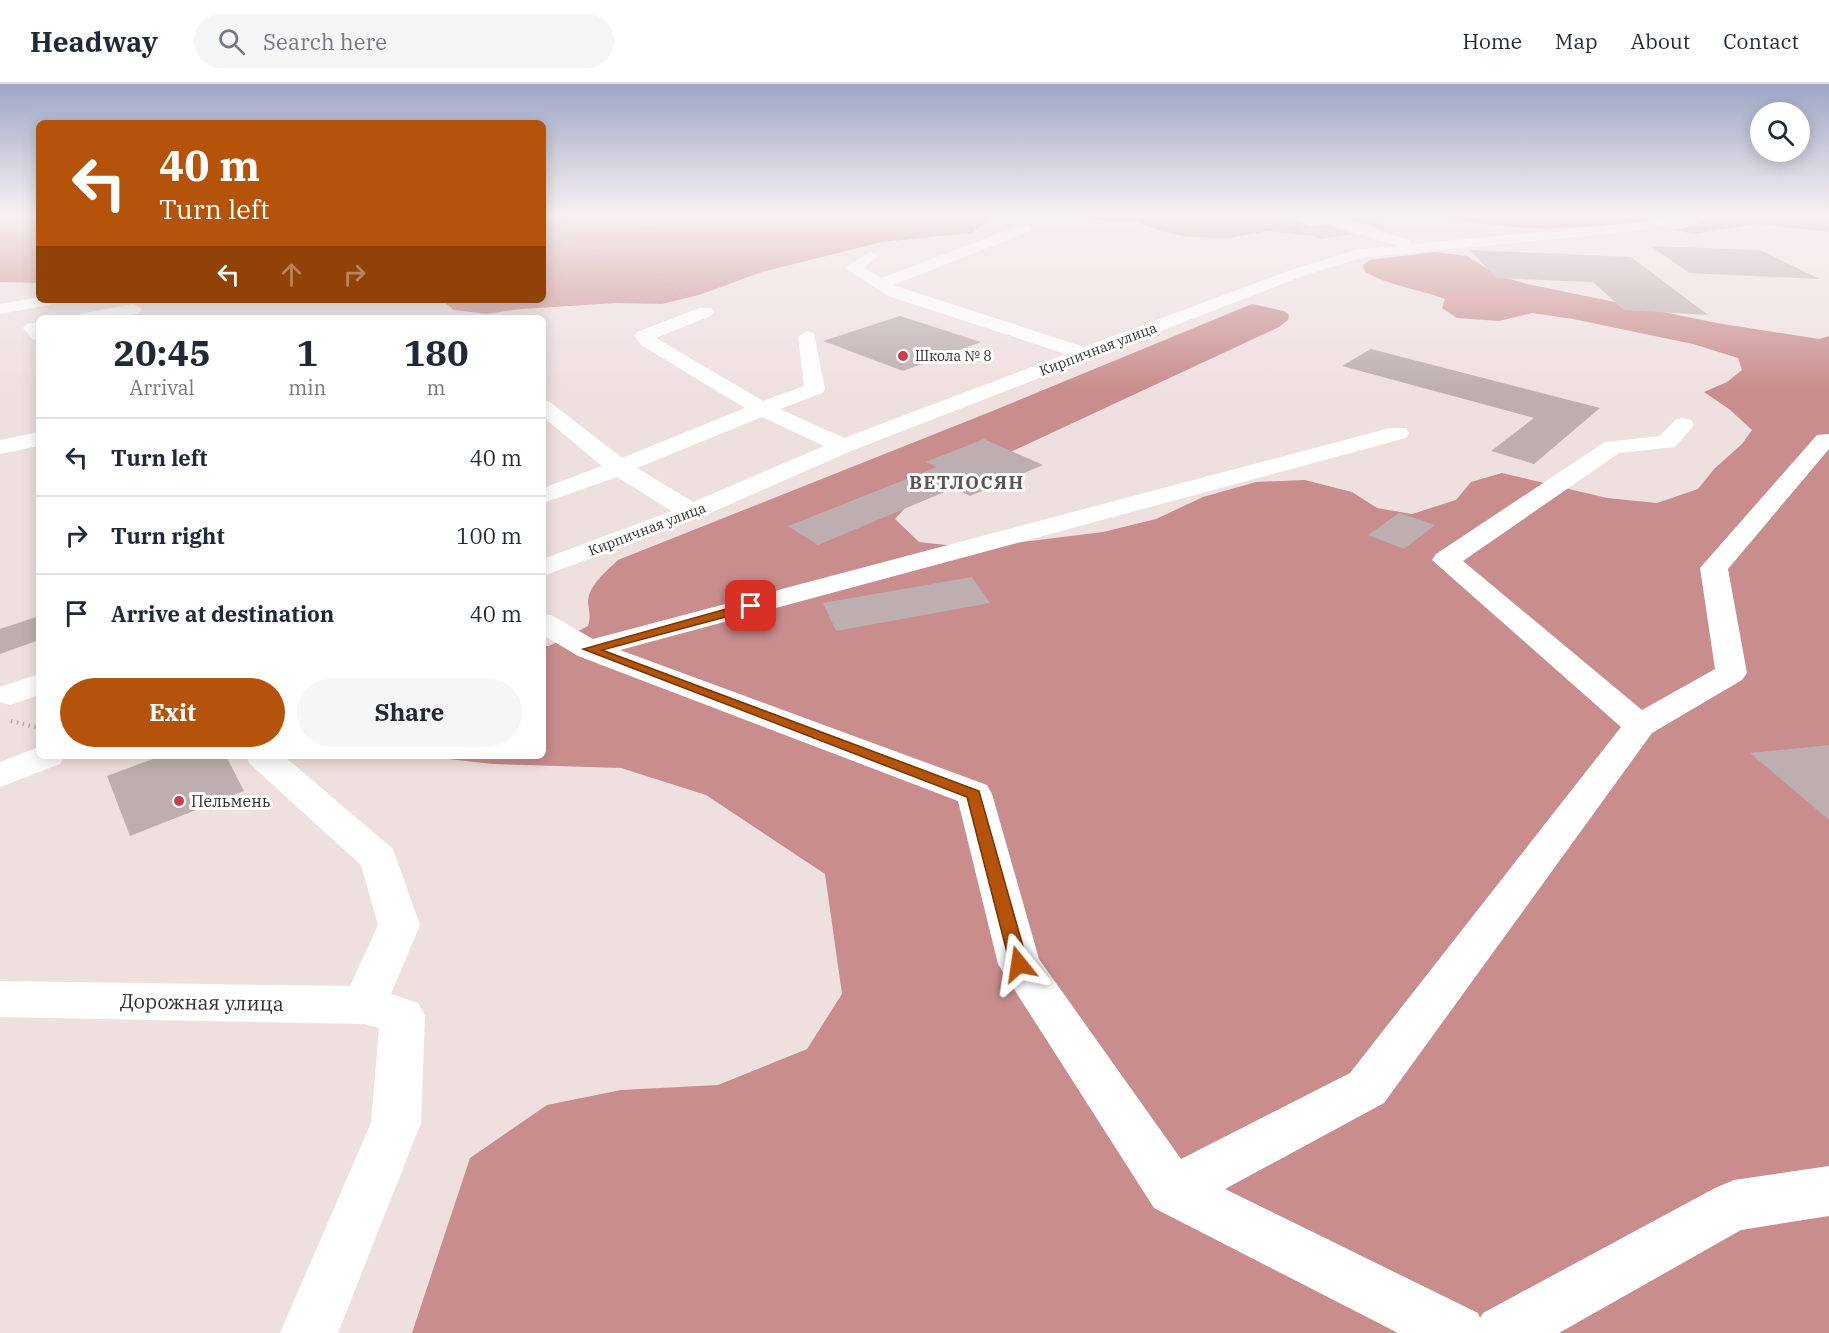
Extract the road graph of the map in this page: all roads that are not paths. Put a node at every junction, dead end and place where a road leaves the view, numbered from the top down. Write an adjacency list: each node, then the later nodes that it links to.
1 (863, 273): 4 (street)
2 (908, 273): 4 (street)
3 (1296, 273): 11 (street, Кирпичная улица)
4 (880, 284): 11 (street)
5 (36, 303): 6 (street)
6 (0, 309)
7 (133, 309): 9 (street)
8 (705, 312): 13 (street)
9 (102, 315)
10 (807, 337): 13 (street)
11 (1085, 354): 19 (street, Кирпичная улица)
12 (546, 408): 20 (street)
13 (760, 408): 19 (street); 20 (street)
14 (1683, 425): 26 (street)
15 (1398, 433): 25 (street)
16 (36, 440): 18 (street)
17 (1825, 440): 26 (street)
18 (0, 447)
19 (843, 447): 22 (street, Кирпичная улица)
20 (621, 469): 21 (street); 22 (street)
21 (546, 495)
22 (692, 512): 23 (street, Кирпичная улица)
23 (546, 567)
24 (546, 624): 25 (street)
25 (589, 649): 32 (street)
26 (1640, 726): 32 (street)
27 (40, 759): 29 (street)
28 (265, 759): 31 (street)
29 (0, 775)
30 (0, 999): 31 (street, Дорожная улица)
31 (383, 1010): 34 (street)
32 (1172, 1190): 35 (street)
33 (1829, 1191): 36 (street)
34 (309, 1333)
35 (1458, 1333)
36 (1503, 1333)

